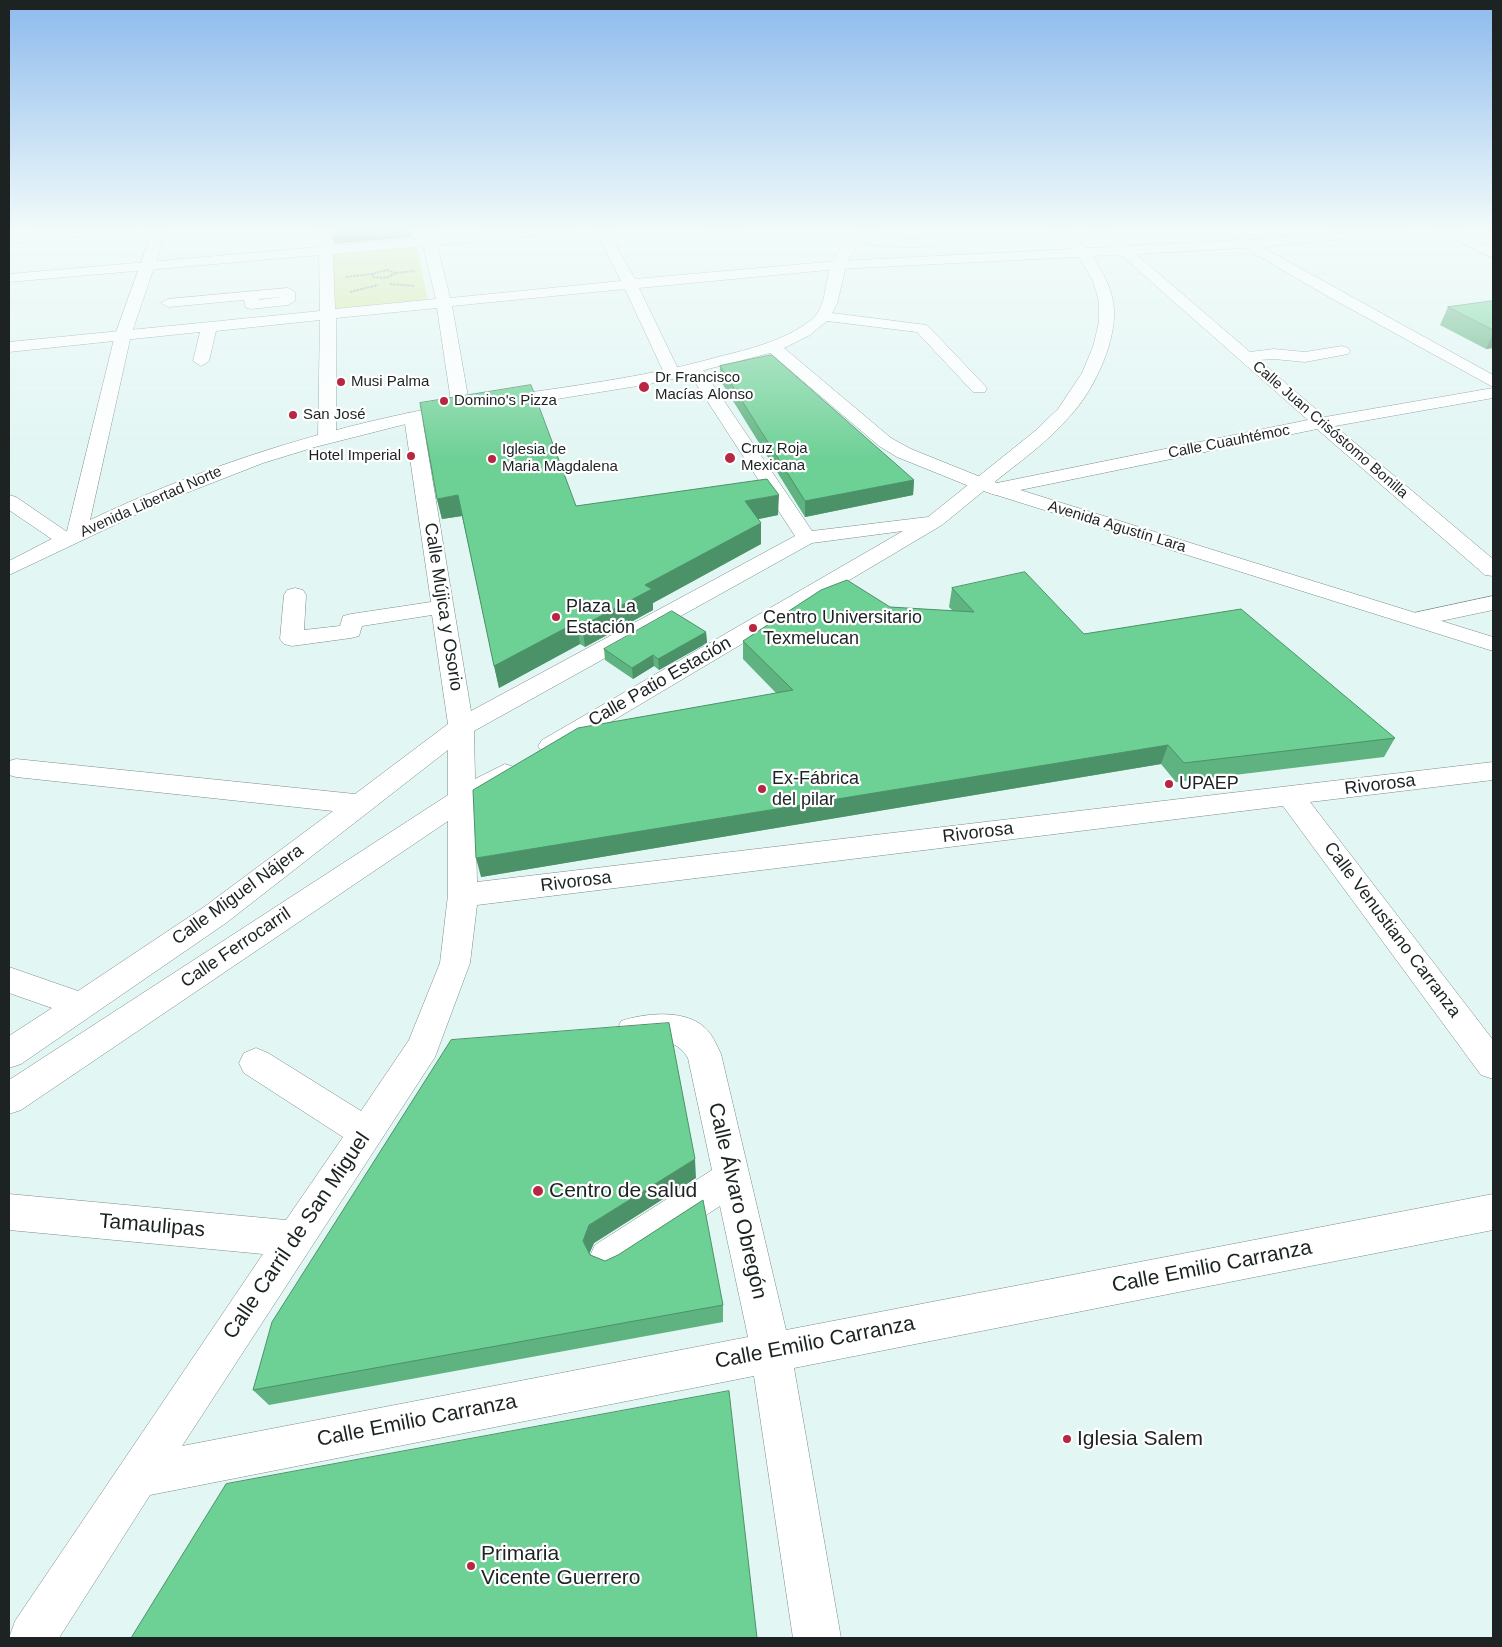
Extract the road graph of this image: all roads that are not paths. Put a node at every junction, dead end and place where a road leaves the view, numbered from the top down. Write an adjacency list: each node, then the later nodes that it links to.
1 (134, 306): 15 (street)
2 (167, 306): 13 (street)
3 (328, 306): 11 (street)
4 (407, 306): 11 (street)
5 (445, 306): 26 (street)
6 (640, 306): 22 (street)
7 (827, 306): 12 (street)
8 (1106, 306): 30 (street)
9 (1189, 306): 19 (street, Calle Juan Crisóstomo Bonilla)
10 (1358, 306): 23 (street)
11 (328, 314): 14 (street); 29 (street)
12 (824, 317): 17 (street, Avenida Libertad Norte); 24 (street)
13 (162, 321)
14 (209, 326): 15 (street); 20 (street)
15 (123, 335): 16 (street); 35 (street)
16 (9, 347)
17 (773, 347): 21 (street, Avenida Libertad Norte); 30 (street, Avenida Agustín Lara)
18 (1342, 351): 19 (street)
19 (1247, 357): 28 (street, Calle Juan Crisóstomo Bonilla)
20 (201, 362)
21 (695, 370): 22 (street, Avenida Libertad Norte); 31 (street)
22 (673, 375): 26 (street, Avenida Libertad Norte)
23 (1493, 382)
24 (979, 388)
25 (1493, 394): 28 (street, Calle Cuauhtémoc)
26 (461, 408): 27 (street, Avenida Libertad Norte)
27 (413, 417): 29 (street, Avenida Libertad Norte); 41 (street, Calle Mújica y Osorio)
28 (1322, 423): 30 (street, Calle Cuauhtémoc); 38 (street, Calle Juan Crisóstomo Bonilla)
29 (326, 437): 35 (street, Avenida Libertad Norte)
30 (988, 487): 34 (street, Calle Patio Estación); 42 (street, Avenida Agustín Lara)
31 (772, 490): 32 (street); 36 (street)
32 (749, 493)
33 (9, 501): 35 (street)
34 (935, 521): 36 (street); 48 (street, Calle Patio Estación)
35 (72, 537): 37 (street, Avenida Libertad Norte)
36 (807, 538): 44 (street)
37 (9, 569)
38 (1493, 570)
39 (295, 595): 41 (street)
40 (1493, 603): 42 (street)
41 (444, 607): 44 (street, Calle Mújica y Osorio)
42 (1417, 619): 43 (street, Avenida Agustín Lara)
43 (1493, 644)
44 (461, 727): 48 (street, Calle Mújica y Osorio); 49 (street, Calle Miguel Nájera)
45 (16, 768): 49 (street)
46 (1493, 771): 47 (street, Rivorosa)
47 (1290, 795): 50 (street, Rivorosa); 56 (street, Calle Venustiano Carranza)
48 (463, 798): 50 (street, Calle Carril de San Miguel); 57 (street, Calle Ferrocarril)
49 (360, 804): 52 (street, Calle Miguel Nájera)
50 (463, 895): 58 (street, Calle Carril de San Miguel)
51 (9, 980): 52 (street)
52 (81, 1005): 54 (street, Calle Miguel Nájera)
53 (608, 1033): 59 (street, Calle Álvaro Obregón)
54 (9, 1054)
55 (256, 1063): 58 (street)
56 (1493, 1066)
57 (9, 1099)
58 (366, 1133): 62 (street, Calle Carril de San Miguel)
59 (732, 1178): 63 (street); 64 (street, Calle Álvaro Obregón)
60 (9, 1212): 62 (street, Tamaulipas)
61 (1493, 1212): 64 (street, Calle Emilio Carranza)
62 (296, 1239): 65 (street, Calle Carril de San Miguel)
63 (608, 1258)
64 (771, 1352): 65 (street, Calle Emilio Carranza); 67 (street, Calle Álvaro Obregón)
65 (137, 1476): 66 (street, Calle Carril de San Miguel)
66 (32, 1638)
67 (817, 1638)

